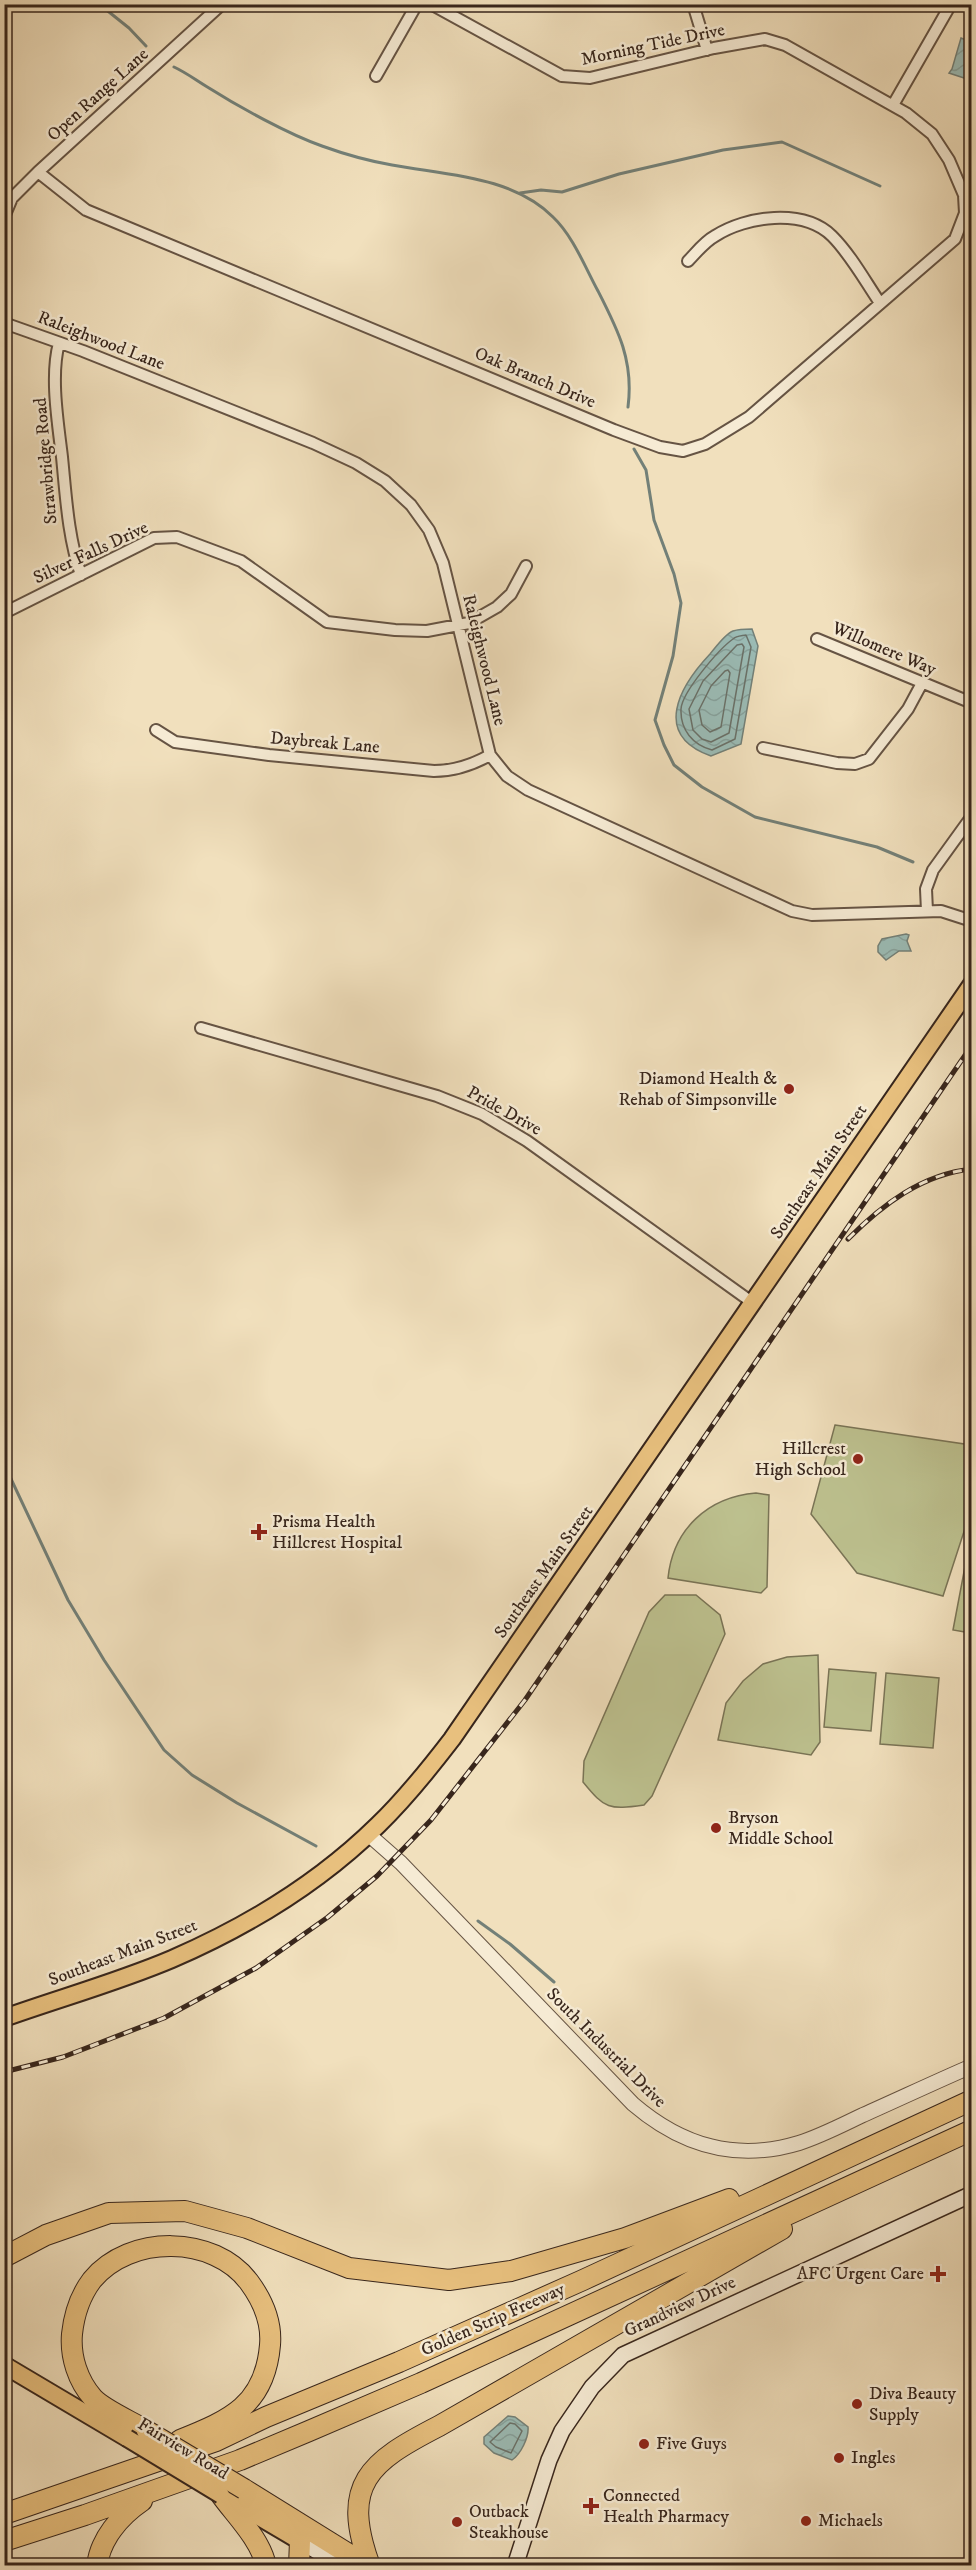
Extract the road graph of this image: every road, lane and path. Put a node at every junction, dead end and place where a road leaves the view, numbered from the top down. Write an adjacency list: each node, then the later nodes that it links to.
1 (222, 4): 9 (street, Open Range Lane)
2 (417, 4): 7 (street)
3 (431, 4): 6 (street, Morning Tide Drive)
4 (693, 4): 6 (street)
5 (951, 4): 8 (street)
6 (706, 50): 8 (street, Morning Tide Drive)
7 (376, 76)
8 (893, 105): 10 (street, Morning Tide Drive)
9 (38, 172): 11 (street, Open Range Lane); 13 (street, Oak Branch Drive)
10 (968, 213): 13 (street, Oak Branch Drive)
11 (4, 217)
12 (688, 261): 13 (street)
13 (880, 303)
14 (4, 323): 15 (street, Raleighwood Lane)
15 (59, 343): 17 (street, Strawbridge Road); 19 (street, Raleighwood Lane)
16 (526, 566): 19 (street, Silver Falls Drive)
17 (81, 575): 18 (street, Silver Falls Drive); 19 (street, Silver Falls Drive)
18 (4, 613)
19 (459, 626): 25 (street, Raleighwood Lane)
20 (817, 639): 21 (street, Willomere Way)
21 (922, 683): 22 (street, Willomere Way); 24 (street)
22 (972, 703)
23 (156, 730): 25 (street, Daybreak Lane)
24 (763, 748)
25 (490, 755): 27 (street, Raleighwood Lane)
26 (972, 816): 27 (street)
27 (927, 911): 28 (street, Raleighwood Lane)
28 (972, 921)
29 (972, 984): 31 (main road, Southeast Main Street)
30 (201, 1028): 31 (street, Pride Drive)
31 (753, 1303): 32 (main road, Southeast Main Street)
32 (368, 1834): 33 (main road, Southeast Main Street); 34 (street, South Industrial Drive)
33 (4, 2018)
34 (972, 2066)
35 (972, 2100): 37 (highway, Golden Strip Freeway)
36 (972, 2130): 38 (highway, Golden Strip Freeway)
37 (878, 2144): 40 (highway); 44 (highway, Golden Strip Freeway)
38 (886, 2169): 42 (highway, Golden Strip Freeway); 51 (highway)
39 (972, 2194): 52 (main road, Grandview Drive)
40 (4, 2257)
41 (4, 2365): 43 (main road, Fairview Road, bridge)
42 (161, 2488): 45 (highway, Golden Strip Freeway); 47 (highway)
43 (221, 2495): 46 (main road, Fairview Road); 48 (highway)
44 (4, 2514): 51 (highway, bridge)
45 (4, 2541)
46 (300, 2541): 49 (highway); 50 (main road, Fairview Road)
47 (97, 2565)
48 (266, 2565)
49 (299, 2565)
50 (342, 2565)
51 (369, 2565)
52 (515, 2565)

